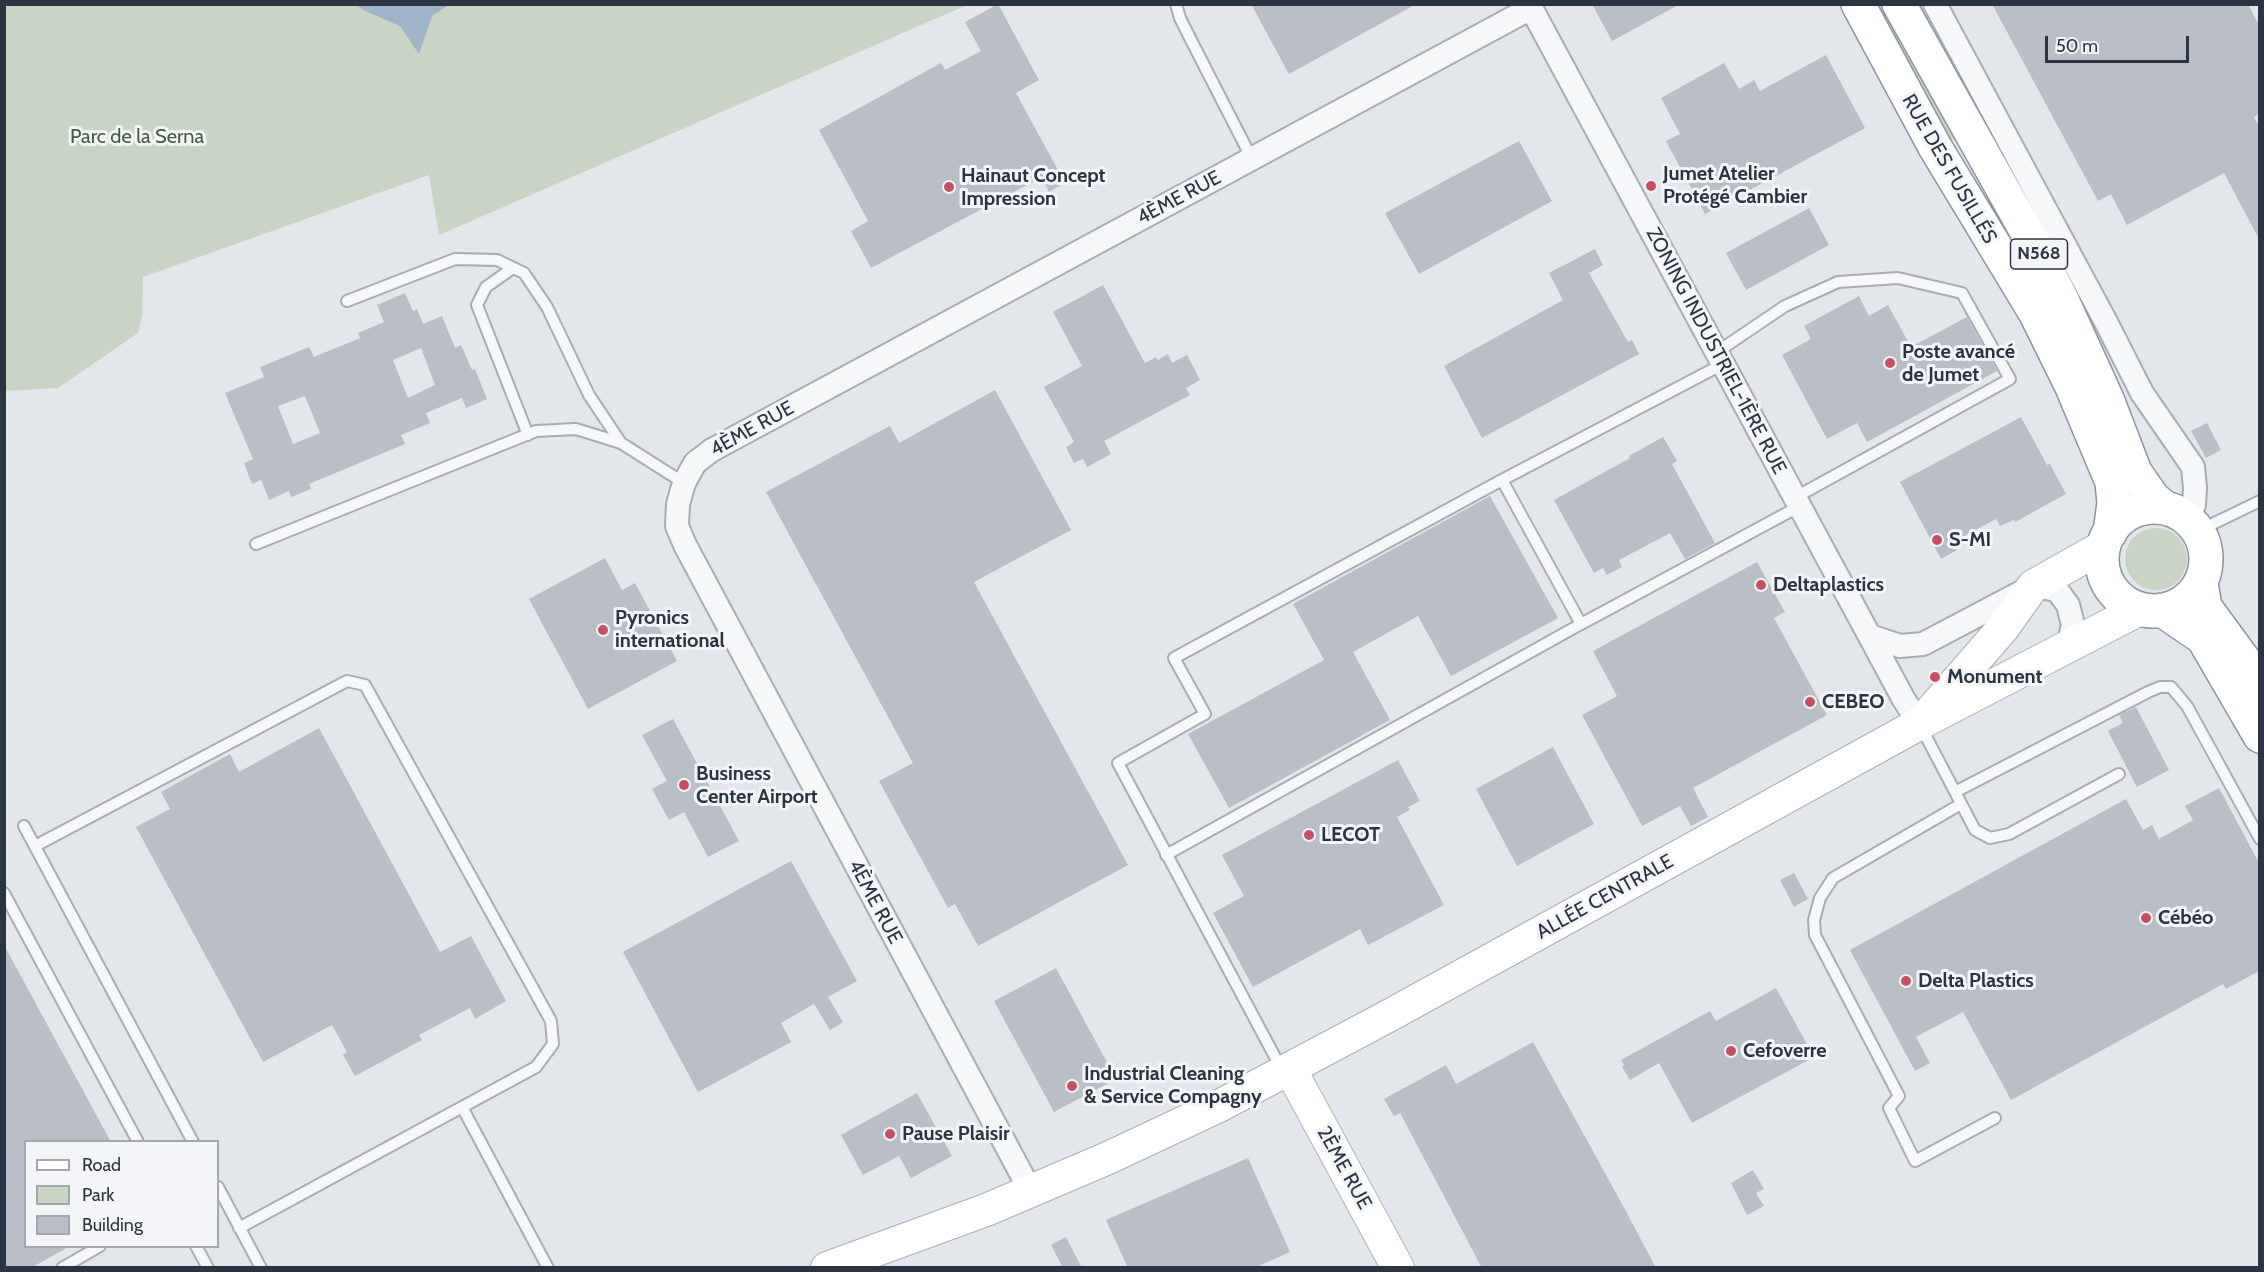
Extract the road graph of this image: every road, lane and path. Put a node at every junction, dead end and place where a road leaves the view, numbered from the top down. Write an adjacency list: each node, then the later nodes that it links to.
1 (1176, 4): 6 (lane)
2 (1858, 4): 17 (highway, RUE DES FUSILLÉS / N568)
3 (1899, 4): 16 (highway, RUE DES FUSILLÉS / N568)
4 (1935, 4): 16 (street)
5 (1530, 6): 6 (street, 4ÈME RUE); 9 (street, ZONING INDUSTRIEL-1ÈRE RUE)
6 (1252, 159): 13 (street, 4ÈME RUE)
7 (513, 268): 8 (lane); 10 (lane); 11 (lane)
8 (348, 301)
9 (1720, 358): 12 (lane); 15 (street, ZONING INDUSTRIEL-1ÈRE RUE); 15 (lane)
10 (528, 435): 11 (lane); 18 (lane)
11 (621, 443): 13 (lane)
12 (1502, 480): 22 (lane); 34 (lane)
13 (684, 483): 42 (street, 4ÈME RUE)
14 (2259, 501): 16 (lane)
15 (1798, 502): 22 (lane); 23 (street, ZONING INDUSTRIEL-1ÈRE RUE)
16 (2184, 519): 17 (highway); 19 (highway, N568)
17 (2107, 539): 20 (street); 21 (highway, N568)
18 (256, 544)
19 (2201, 583): 21 (highway); 25 (highway, N568)
20 (2033, 586): 23 (street); 24 (street); 26 (street)
21 (2151, 610): 24 (street, ALLÉE CENTRALE); 27 (highway, N568)
22 (1581, 624): 34 (lane)
23 (1870, 636): 26 (street, ZONING INDUSTRIEL-1ÈRE RUE)
24 (2068, 647): 26 (street, ALLÉE CENTRALE)
25 (2255, 675)
26 (1919, 724): 29 (lane); 36 (street, ALLÉE CENTRALE)
27 (2259, 736)
28 (2119, 774): 30 (lane)
29 (1955, 792): 30 (lane); 32 (lane)
30 (1961, 804): 38 (lane)
31 (24, 826): 33 (lane)
32 (2259, 839)
33 (35, 846): 37 (lane); 40 (lane)
34 (1166, 855): 36 (lane)
35 (4, 893): 39 (lane)
36 (1287, 1071): 42 (street, ALLÉE CENTRALE); 51 (street, 2ÈME RUE)
37 (462, 1107): 43 (lane); 50 (lane)
38 (1995, 1118)
39 (137, 1140)
40 (192, 1140)
41 (219, 1189): 43 (lane)
42 (1030, 1190): 46 (street)
43 (239, 1228): 49 (lane)
44 (97, 1248): 47 (lane)
45 (197, 1248): 48 (lane)
46 (829, 1267)
47 (62, 1268)
48 (208, 1268)
49 (261, 1268)
50 (548, 1268)
51 (1398, 1268)

